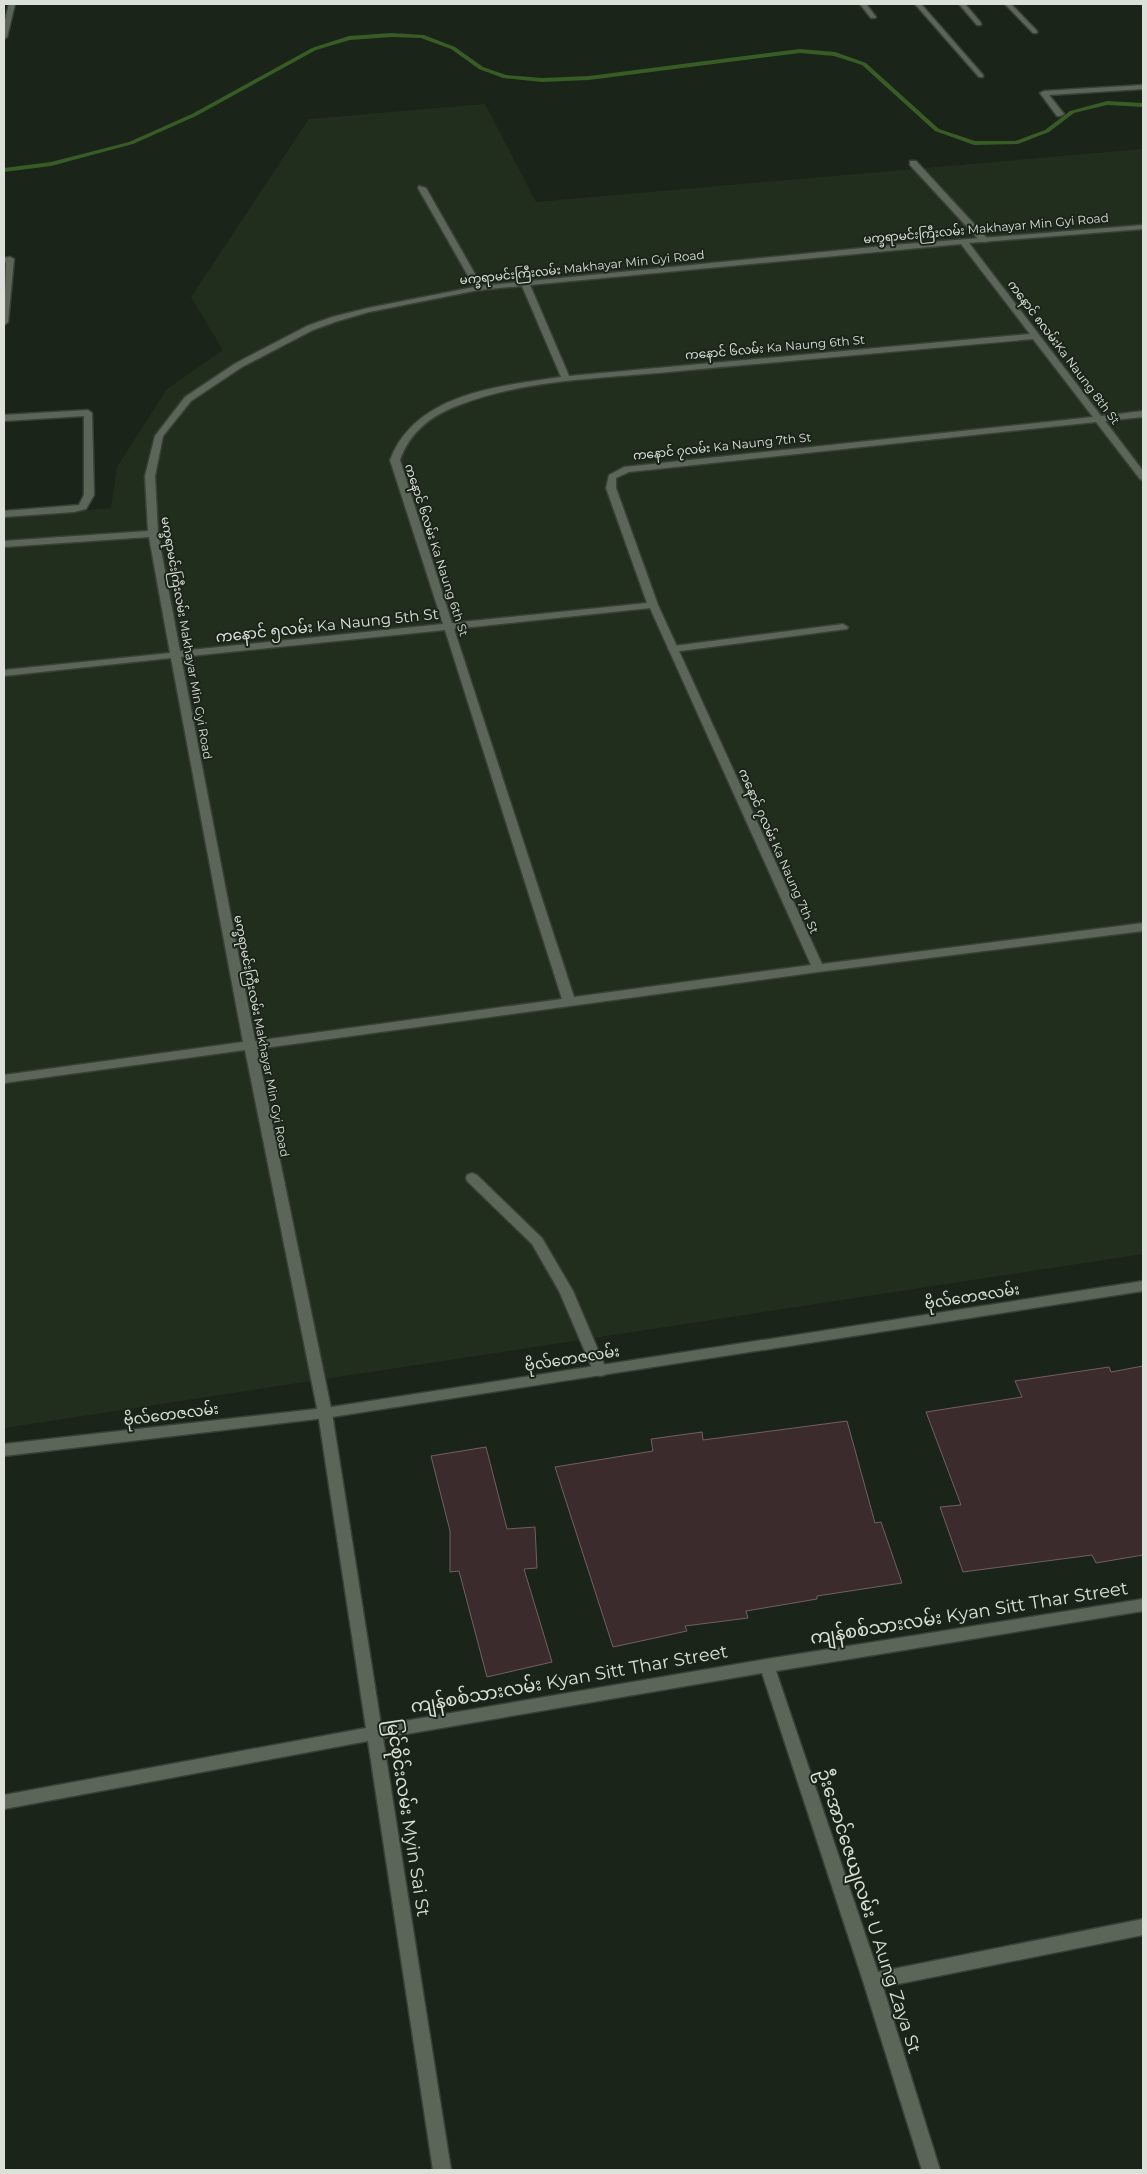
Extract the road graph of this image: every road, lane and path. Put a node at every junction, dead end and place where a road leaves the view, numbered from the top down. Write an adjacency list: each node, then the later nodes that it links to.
1 (12, 4): 9 (street)
2 (862, 4): 6 (street)
3 (918, 4): 10 (street)
4 (962, 4): 7 (street)
5 (1008, 4): 8 (street)
6 (873, 17)
7 (980, 24)
8 (1034, 32)
9 (4, 38)
10 (981, 76)
11 (1143, 87): 12 (street)
12 (1060, 114)
13 (913, 163): 16 (street)
14 (422, 188): 20 (street)
15 (1143, 227): 16 (street, မက္ခရာမင်းကြီးလမ်း Makhayar Min Gyi Road)
16 (984, 240): 17 (street, မက္ခရာမင်းကြီးလမ်း Makhayar Min Gyi Road)
17 (964, 242): 19 (street, မက္ခရာမင်းကြီးလမ်း Makhayar Min Gyi Road); 22 (street, ကနောင် ၈လမ်းKa Naung 8th St)
18 (4, 260): 21 (street)
19 (525, 283): 20 (street, မက္ခရာမင်းကြီးလမ်း Makhayar Min Gyi Road); 23 (street)
20 (479, 288): 29 (street, မက္ခရာမင်းကြီးလမ်း Makhayar Min Gyi Road)
21 (4, 322)
22 (1036, 336): 23 (street, ကနောင် ၆လမ်း Ka Naung 6th St); 26 (street, ကနောင် ၈လမ်းKa Naung 8th St)
23 (566, 379): 32 (street, ကနောင် ၆လမ်း Ka Naung 6th St)
24 (1143, 414): 26 (street)
25 (4, 418): 28 (street)
26 (1098, 418): 27 (street, ကနောင် ၈လမ်းKa Naung 8th St); 31 (street, ကနောင် ၇လမ်း Ka Naung 7th St)
27 (1143, 477)
28 (4, 514)
29 (153, 534): 30 (street); 35 (street, မက္ခရာမင်းကြီးလမ်း Makhayar Min Gyi Road)
30 (4, 544)
31 (653, 605): 32 (street, ကနောင် ၅လမ်း Ka Naung 5th St); 34 (street, ကနောင် ၇လမ်း Ka Naung 7th St)
32 (449, 627): 35 (street, ကနောင် ၅လမ်း Ka Naung 5th St); 39 (street, ကနောင် ၆လမ်း Ka Naung 6th St)
33 (843, 627): 34 (street)
34 (673, 649): 38 (street, ကနောင် ၇လမ်း Ka Naung 7th St)
35 (176, 656): 36 (street, ကနောင် ၅လမ်း Ka Naung 5th St); 40 (street, မက္ခရာမင်းကြီးလမ်း Makhayar Min Gyi Road)
36 (4, 673)
37 (1143, 928): 38 (street)
38 (818, 968): 39 (street)
39 (569, 1002): 40 (street)
40 (250, 1046): 41 (street); 45 (street, မက္ခရာမင်းကြီးလမ်း Makhayar Min Gyi Road)
41 (4, 1079)
42 (472, 1178): 44 (street)
43 (1143, 1286): 44 (street, ဗိုလ်တေဇလမ်း)
44 (600, 1370): 45 (street, ဗိုလ်တေဇလမ်း)
45 (325, 1413): 46 (street, ဗိုလ်တေဇလမ်း); 49 (street, မြင်စိုင်းလမ်း Myin Sai St)
46 (4, 1450)
47 (1143, 1605): 48 (street, ကျန်စစ်သားလမ်း Kyan Sitt Thar Street)
48 (767, 1666): 49 (street, ကျန်စစ်သားလမ်း Kyan Sitt Thar Street); 52 (street, ဦးအောင်ဇေယျလမ်း U Aung Zaya St)
49 (374, 1733): 50 (street, ကျန်စစ်သားလမ်း Kyan Sitt Thar Street); 53 (street, မြင်စိုင်းလမ်း Myin Sai St)
50 (4, 1802)
51 (1143, 1926): 52 (street)
52 (872, 1981): 54 (street, ဦးအောင်ဇေယျလမ်း U Aung Zaya St)
53 (442, 2170)
54 (931, 2170)

